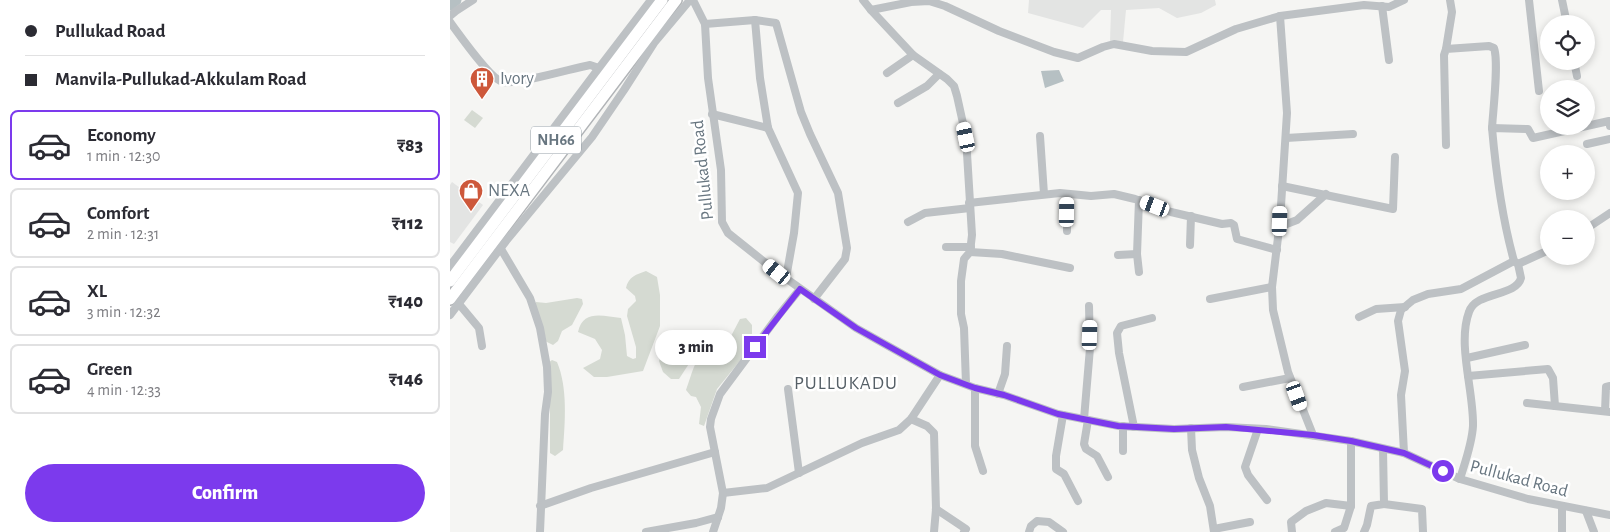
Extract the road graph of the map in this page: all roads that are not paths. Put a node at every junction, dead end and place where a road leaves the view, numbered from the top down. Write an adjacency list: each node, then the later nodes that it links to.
1 (473, 0): 14 (street)
2 (652, 0): 22 (street)
3 (662, 0): 65 (highway, NH66)
4 (676, 0): 70 (highway, NH66)
5 (692, 0): 18 (street, Pullukad Road); 54 (street)
6 (863, 0): 12 (street)
7 (1404, 0): 11 (street)
8 (1450, 0): 19 (street)
9 (1529, 0): 27 (street)
10 (1562, 0): 13 (street)
11 (1386, 4): 15 (street); 21 (street)
12 (871, 10): 15 (street); 20 (street)
13 (1565, 15)
14 (450, 16)
15 (1280, 16): 35 (street)
16 (755, 20): 18 (street); 31 (street); 68 (street)
17 (450, 22): 22 (street)
18 (705, 24): 29 (street, Pullukad Road)
19 (1446, 49): 32 (street); 38 (street)
20 (913, 55): 24 (street); 25 (street)
21 (1389, 60)
22 (599, 68): 61 (street)
23 (1576, 70): 26 (street)
24 (887, 73)
25 (939, 74): 28 (street); 45 (street)
26 (1577, 76)
27 (1539, 91)
28 (898, 103)
29 (712, 114): 31 (street); 64 (street, Pullukad Road)
30 (1610, 126): 32 (street)
31 (768, 128): 64 (street)
32 (1492, 128): 60 (street)
33 (1353, 134): 35 (street)
34 (1040, 136): 41 (street)
35 (1286, 138): 40 (street)
36 (1610, 139): 37 (street)
37 (1587, 144)
38 (1446, 145)
39 (1395, 157): 43 (street)
40 (1282, 186): 43 (street); 50 (street)
41 (1044, 194): 42 (street); 45 (street)
42 (1067, 194): 44 (street); 51 (street)
43 (1326, 194): 50 (street)
44 (1139, 200): 47 (street); 57 (street)
45 (970, 206): 48 (street); 55 (street)
46 (1610, 213): 49 (street)
47 (1191, 216): 52 (street); 56 (street)
48 (908, 222)
49 (1595, 223)
50 (1279, 227): 56 (street)
51 (1067, 231)
52 (1190, 245)
53 (946, 247): 55 (street)
54 (501, 249): 70 (street); 113 (street)
55 (970, 250): 62 (street); 83 (street)
56 (1277, 250): 66 (street)
57 (1137, 254): 59 (street); 63 (street)
58 (1540, 254): 60 (street)
59 (1118, 255)
60 (1516, 263): 72 (street); 79 (street)
61 (450, 266)
62 (1070, 268)
63 (1139, 272)
64 (786, 278): 67 (street, Pullukad Road)
65 (450, 281)
66 (1272, 287): 69 (street); 82 (street)
67 (800, 289): 68 (street, Pullukad Road); 103 (street)
68 (814, 299): 80 (street, Pullukad Road)
69 (1210, 299)
70 (454, 301): 73 (street); 77 (street)
71 (1089, 306): 94 (street)
72 (1405, 307): 74 (street); 104 (street)
73 (450, 315)
74 (1359, 317)
75 (1152, 318): 96 (street)
76 (1525, 345): 79 (street)
77 (482, 346)
78 (1007, 346): 88 (street)
79 (1466, 358): 81 (street)
80 (940, 375): 83 (street, Pullukad Road); 93 (street)
81 (1468, 376): 90 (street); 108 (street)
82 (1290, 378): 85 (street); 99 (street)
83 (966, 384): 86 (street, Pullukad Road)
84 (1610, 386): 91 (street)
85 (1244, 387)
86 (975, 388): 88 (street, Pullukad Road); 105 (street)
87 (788, 389): 106 (street)
88 (998, 394): 92 (street, Pullukad Road)
89 (1527, 403): 90 (street)
90 (1555, 406): 91 (street)
91 (1607, 412)
92 (1063, 415): 94 (street, Pullukad Road); 111 (street)
93 (910, 419): 106 (street); 116 (street)
94 (1086, 419): 95 (street, Pullukad Road); 107 (street)
95 (1123, 426): 96 (street, Pullukad Road); 102 (street)
96 (1134, 427): 97 (street, Pullukad Road)
97 (1191, 428): 98 (street, Pullukad Road); 121 (street)
98 (1258, 429): 99 (street, Pullukad Road); 110 (street)
99 (1313, 435): 100 (street, Pullukad Road)
100 (1351, 441): 101 (street, Pullukad Road); 114 (street)
101 (1383, 449): 104 (street, Pullukad Road); 112 (street)
102 (1123, 451)
103 (715, 452): 109 (street); 113 (street)
104 (1404, 453): 108 (street, Pullukad Road)
105 (983, 471)
106 (799, 473): 109 (street)
107 (1108, 477)
108 (1460, 479): 115 (street, Pullukad Road)
109 (723, 493): 119 (street)
110 (1267, 500)
111 (1078, 501)
112 (1384, 504): 132 (street); 133 (street)
113 (540, 506): 123 (street)
114 (1351, 506): 130 (street); 131 (street)
115 (1562, 507): 117 (street, Pullukad Road); 134 (street)
116 (936, 509): 122 (street); 127 (street)
117 (1586, 511): 118 (street, Pullukad Road); 135 (street)
118 (1610, 515)
119 (718, 517): 124 (street); 125 (street)
120 (1250, 522): 121 (street)
121 (1214, 530)
122 (934, 531): 126 (street)
123 (540, 532)
124 (646, 532)
125 (713, 532)
126 (925, 532)
127 (964, 532)
128 (1029, 532): 129 (street)
129 (1063, 532)
130 (1292, 532)
131 (1335, 532)
132 (1364, 532)
133 (1423, 532)
134 (1562, 532)
135 (1594, 532)

